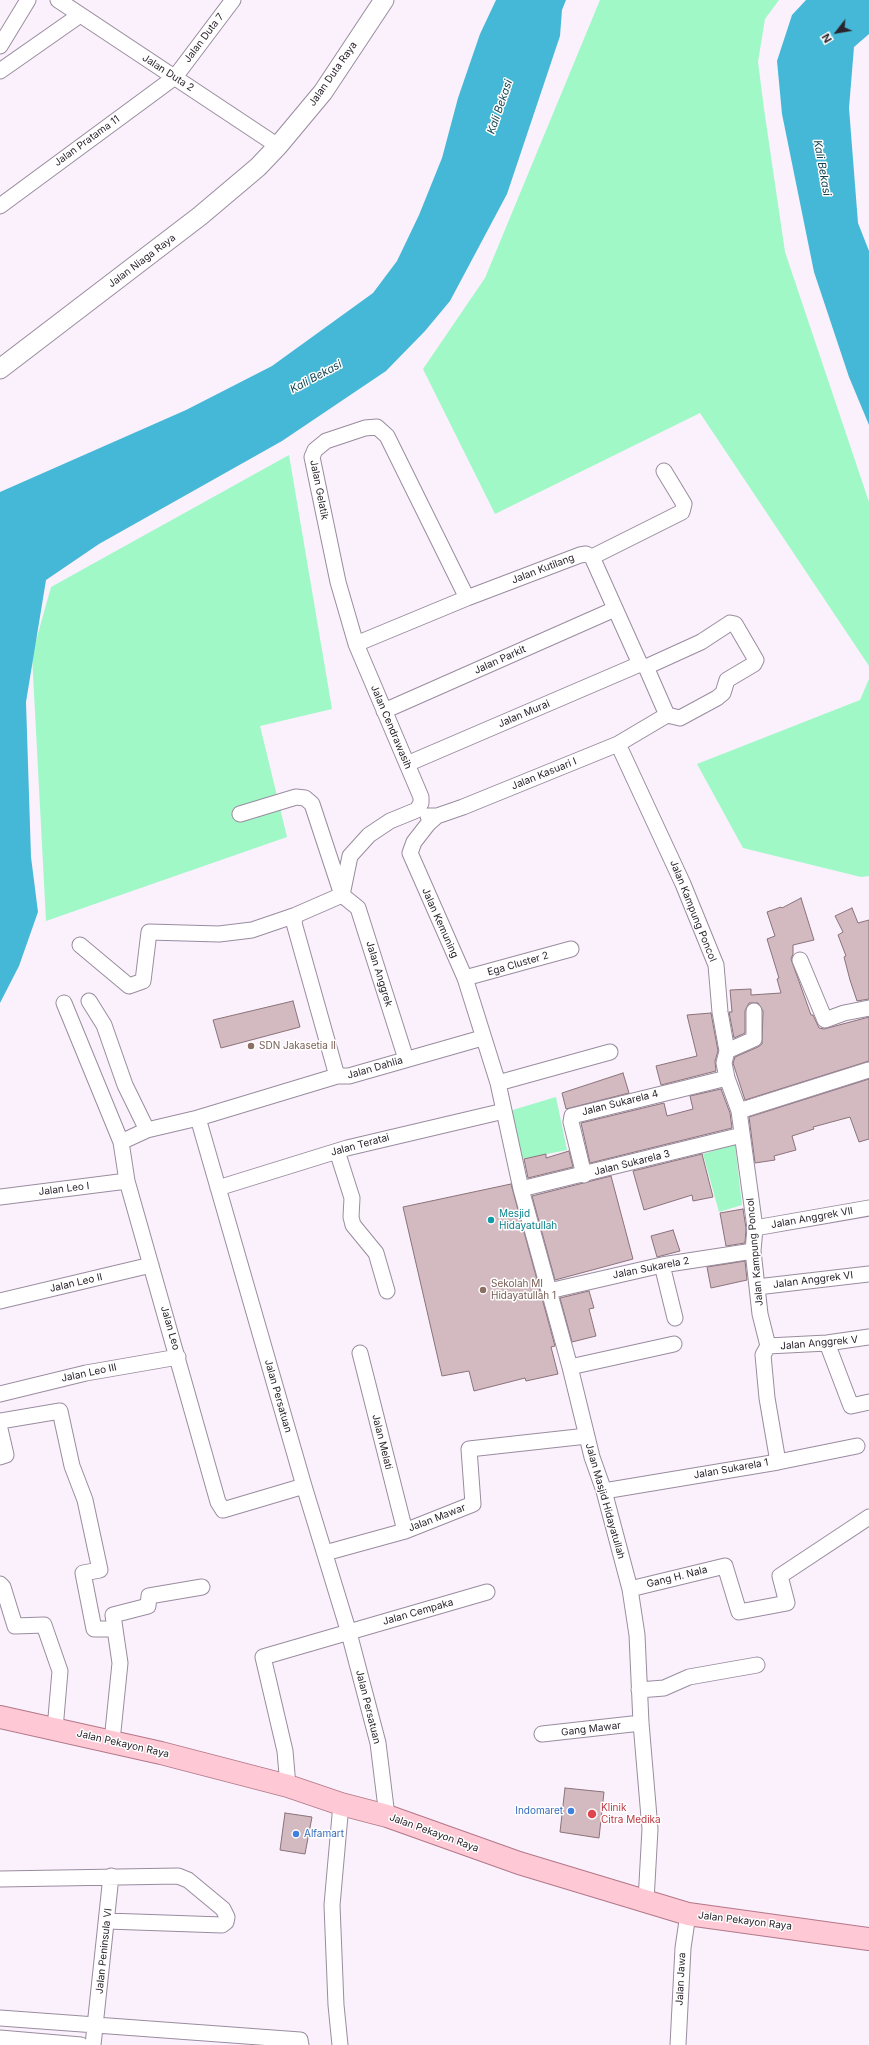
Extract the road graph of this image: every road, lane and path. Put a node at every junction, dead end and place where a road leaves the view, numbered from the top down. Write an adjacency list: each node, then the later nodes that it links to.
1 (28, 0): 6 (street)
2 (58, 0): 5 (street, Jalan Duta 2)
3 (233, 0): 8 (street, Jalan Duta 7)
4 (384, 0): 9 (street, Jalan Duta Raya)
5 (80, 15): 7 (street); 8 (street, Jalan Duta 2)
6 (0, 46)
7 (0, 71)
8 (175, 77): 9 (street, Jalan Duta 2); 10 (street, Jalan Pratama 11)
9 (278, 146): 11 (street, Jalan Niaga Raya)
10 (0, 206)
11 (0, 369)
12 (664, 471): 13 (street, Jalan Kutilang)
13 (592, 557): 14 (street, Jalan Kutilang); 15 (street)
14 (467, 598): 16 (street, Jalan Kutilang); 16 (street, Jalan Gelatik)
15 (615, 609): 17 (street); 18 (street, Jalan Parkit)
16 (356, 644): 18 (street, Jalan Cendrawasih)
17 (643, 666): 19 (street); 19 (street, Jalan Murai); 21 (street, Jalan Murai)
18 (384, 711): 21 (street, Jalan Cendrawasih)
19 (667, 715): 20 (street, Jalan Kasuari I)
20 (618, 744): 24 (street, Jalan Kasuari I); 36 (street, Jalan Kampung Poncol)
21 (407, 764): 22 (street, Jalan Cendrawasih)
22 (417, 810): 24 (street); 25 (street)
23 (240, 814): 25 (street)
24 (437, 816): 30 (street, Jalan Kemuning)
25 (342, 895): 26 (street); 38 (street, Jalan Anggrek)
26 (296, 915): 27 (street); 40 (street, Jalan Dahlia)
27 (80, 945)
28 (571, 949): 30 (street, Ega Cluster 2)
29 (800, 960): 33 (street)
30 (465, 978): 35 (street, Jalan Kemuning)
31 (89, 1001): 46 (street)
32 (64, 1003): 48 (street, Jalan Leo)
33 (869, 1008)
34 (754, 1011): 36 (street)
35 (482, 1038): 38 (street, Jalan Dahlia); 42 (street, Jalan Kemuning)
36 (727, 1051): 41 (street, Jalan Kampung Poncol)
37 (610, 1052): 42 (street)
38 (406, 1059): 40 (street, Jalan Dahlia)
39 (868, 1070): 44 (street)
40 (337, 1076): 45 (street)
41 (727, 1078): 44 (street, Jalan Kampung Poncol); 50 (street, Jalan Sukarela 4)
42 (498, 1083): 43 (street, Jalan Masjid Hidayatullah)
43 (504, 1111): 49 (street, Jalan Teratai); 53 (street, Jalan Masjid Hidayatullah)
44 (739, 1111): 47 (street, Jalan Kampung Poncol)
45 (198, 1118): 46 (street); 52 (street, Jalan Persatuan)
46 (147, 1130): 48 (street)
47 (742, 1135): 50 (street, Jalan Sukarela 3); 56 (street, Jalan Kampung Poncol)
48 (120, 1142): 51 (street, Jalan Leo)
49 (338, 1151): 52 (street, Jalan Teratai); 63 (street)
50 (584, 1175): 53 (street, Jalan Sukarela 3)
51 (127, 1181): 54 (street, Jalan Leo I); 59 (street, Jalan Leo)
52 (218, 1188): 81 (street, Jalan Persatuan)
53 (522, 1189): 62 (street, Jalan Masjid Hidayatullah)
54 (0, 1197)
55 (869, 1208): 56 (street, Jalan Anggrek VII)
56 (755, 1228): 57 (street, Jalan Kampung Poncol)
57 (754, 1251): 58 (street, Jalan Sukarela 2); 61 (street, Jalan Kampung Poncol)
58 (662, 1265): 62 (street, Jalan Sukarela 2); 65 (street)
59 (152, 1266): 64 (street, Jalan Leo II); 71 (street, Jalan Leo)
60 (869, 1274): 61 (street, Jalan Anggrek VI)
61 (757, 1287): 69 (street, Jalan Kampung Poncol)
62 (549, 1291): 72 (street, Jalan Masjid Hidayatullah)
63 (387, 1292)
64 (0, 1301)
65 (675, 1318)
66 (869, 1338): 67 (street, Jalan Anggrek V)
67 (827, 1343): 69 (street, Jalan Anggrek V); 74 (street)
68 (674, 1344): 72 (street)
69 (768, 1346): 80 (street, Jalan Kampung Poncol)
70 (360, 1353): 84 (street, Jalan Melati)
71 (178, 1357): 73 (street, Jalan Leo III); 81 (street, Jalan Leo)
72 (570, 1367): 77 (street, Jalan Masjid Hidayatullah)
73 (0, 1394)
74 (869, 1402)
75 (0, 1421): 90 (street)
76 (0, 1429): 79 (street)
77 (587, 1436): 82 (street, Jalan Masjid Hidayatullah); 84 (street, Jalan Mawar)
78 (857, 1446): 80 (street, Jalan Sukarela 1)
79 (0, 1457)
80 (778, 1462): 82 (street, Jalan Sukarela 1)
81 (304, 1486): 85 (street, Jalan Persatuan)
82 (604, 1491): 88 (street, Jalan Masjid Hidayatullah)
83 (869, 1517): 88 (street, Gang H. Nala)
84 (405, 1531): 85 (street, Jalan Mawar)
85 (325, 1553): 91 (street, Jalan Persatuan)
86 (0, 1584): 96 (street)
87 (202, 1587): 90 (street)
88 (630, 1589): 93 (street, Jalan Masjid Hidayatullah)
89 (487, 1592): 91 (street, Jalan Cempaka)
90 (115, 1629): 98 (street)
91 (349, 1633): 99 (street, Jalan Cempaka); 101 (street, Jalan Persatuan)
92 (757, 1665): 93 (street)
93 (639, 1690): 95 (street, Jalan Masjid Hidayatullah)
94 (0, 1717): 96 (main road, Jalan Pekayon Raya)
95 (641, 1723): 97 (street, Gang Mawar); 104 (street, Jalan Masjid Hidayatullah)
96 (56, 1729): 98 (main road, Jalan Pekayon Raya)
97 (542, 1734)
98 (112, 1741): 99 (main road, Jalan Pekayon Raya)
99 (288, 1786): 100 (main road, Jalan Pekayon Raya)
100 (341, 1804): 101 (main road, Jalan Pekayon Raya); 114 (street)
101 (387, 1816): 104 (main road, Jalan Pekayon Raya)
102 (111, 1876): 103 (street); 106 (street, Jalan Peninsula VI); 106 (street)
103 (0, 1879)
104 (646, 1900): 105 (main road, Jalan Pekayon Raya)
105 (688, 1914): 107 (main road, Jalan Pekayon Raya); 115 (street, Jalan Jawa)
106 (107, 1920): 109 (street, Jalan Peninsula VI)
107 (869, 1939)
108 (0, 2018): 109 (street)
109 (96, 2026): 112 (street, Jalan Peninsula VI); 113 (street)
110 (0, 2038): 111 (street)
111 (81, 2045)
112 (93, 2045)
113 (301, 2045)
114 (340, 2045)
115 (678, 2045)

